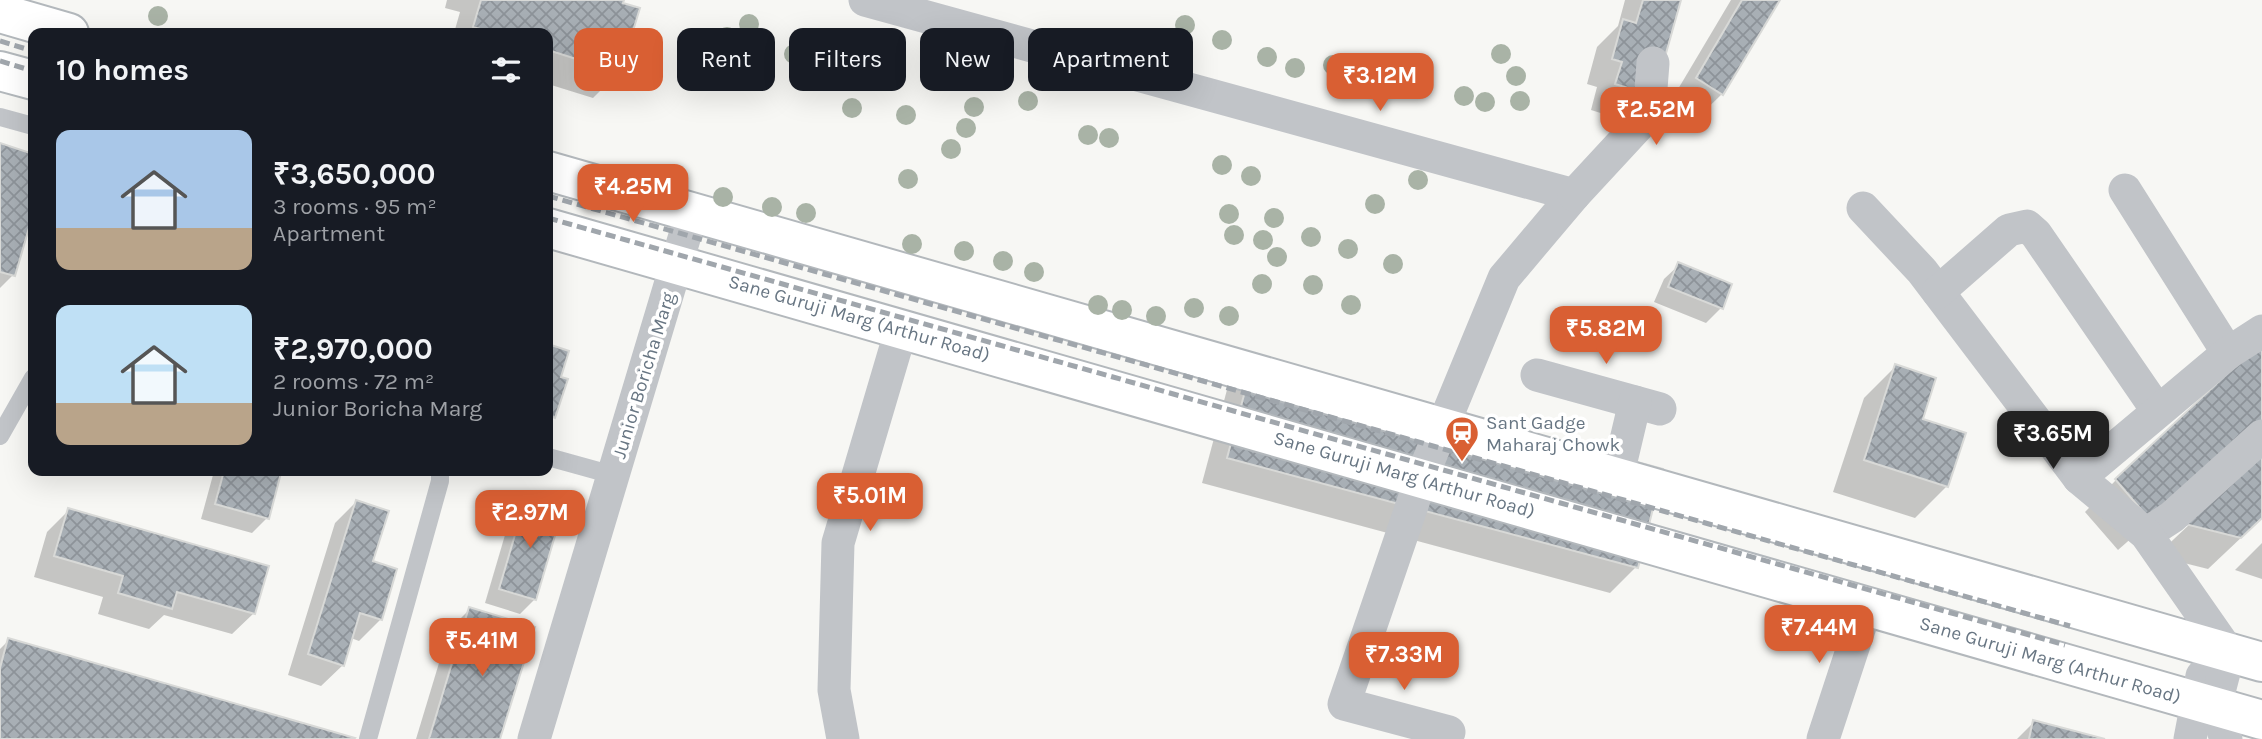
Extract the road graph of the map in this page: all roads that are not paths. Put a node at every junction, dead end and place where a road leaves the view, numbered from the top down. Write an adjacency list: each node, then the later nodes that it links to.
1 (866, 0): 12 (street)
2 (0, 13): 3 (main road)
3 (52, 28)
4 (1653, 63): 12 (street)
5 (0, 71): 6 (main road)
6 (28, 79)
7 (0, 117): 8 (lane)
8 (28, 125)
9 (553, 172): 10 (main road)
10 (612, 189): 14 (main road); 16 (main road)
11 (2125, 190): 21 (street)
12 (1574, 195): 25 (street)
13 (1864, 208): 18 (street)
14 (692, 212): 17 (street, Junior Boricha Marg); 25 (main road)
15 (553, 230): 16 (main road, Sane Guruji Marg (Arthur Road))
16 (597, 243): 17 (main road, Sane Guruji Marg (Arthur Road))
17 (676, 266): 19 (main road, Sane Guruji Marg (Arthur Road)); 29 (street, Junior Boricha Marg)
18 (1938, 292): 24 (street); 32 (street)
19 (901, 330): 33 (main road, Sane Guruji Marg (Arthur Road)); 42 (street)
20 (2262, 331): 21 (street)
21 (2228, 353): 24 (street)
22 (1537, 375): 31 (street)
23 (28, 387): 26 (lane)
24 (2157, 410): 32 (street)
25 (1442, 427): 31 (main road); 33 (street)
26 (0, 436)
27 (2262, 436): 34 (street)
28 (553, 458): 29 (lane)
29 (613, 475): 41 (street, Junior Boricha Marg)
30 (440, 476): 40 (lane)
31 (1617, 478): 36 (main road)
32 (2079, 478): 34 (street)
33 (1421, 479): 35 (main road, Sane Guruji Marg (Arthur Road)); 39 (street)
34 (2146, 534): 36 (street)
35 (1866, 608): 37 (main road, Sane Guruji Marg (Arthur Road)); 43 (street)
36 (2233, 654): 37 (street)
37 (2212, 716): 38 (main road, Sane Guruji Marg (Arthur Road)); 44 (street)
38 (2261, 717)
39 (1449, 732)
40 (368, 739)
41 (534, 739)
42 (843, 739)
43 (1823, 739)
44 (2190, 739)

